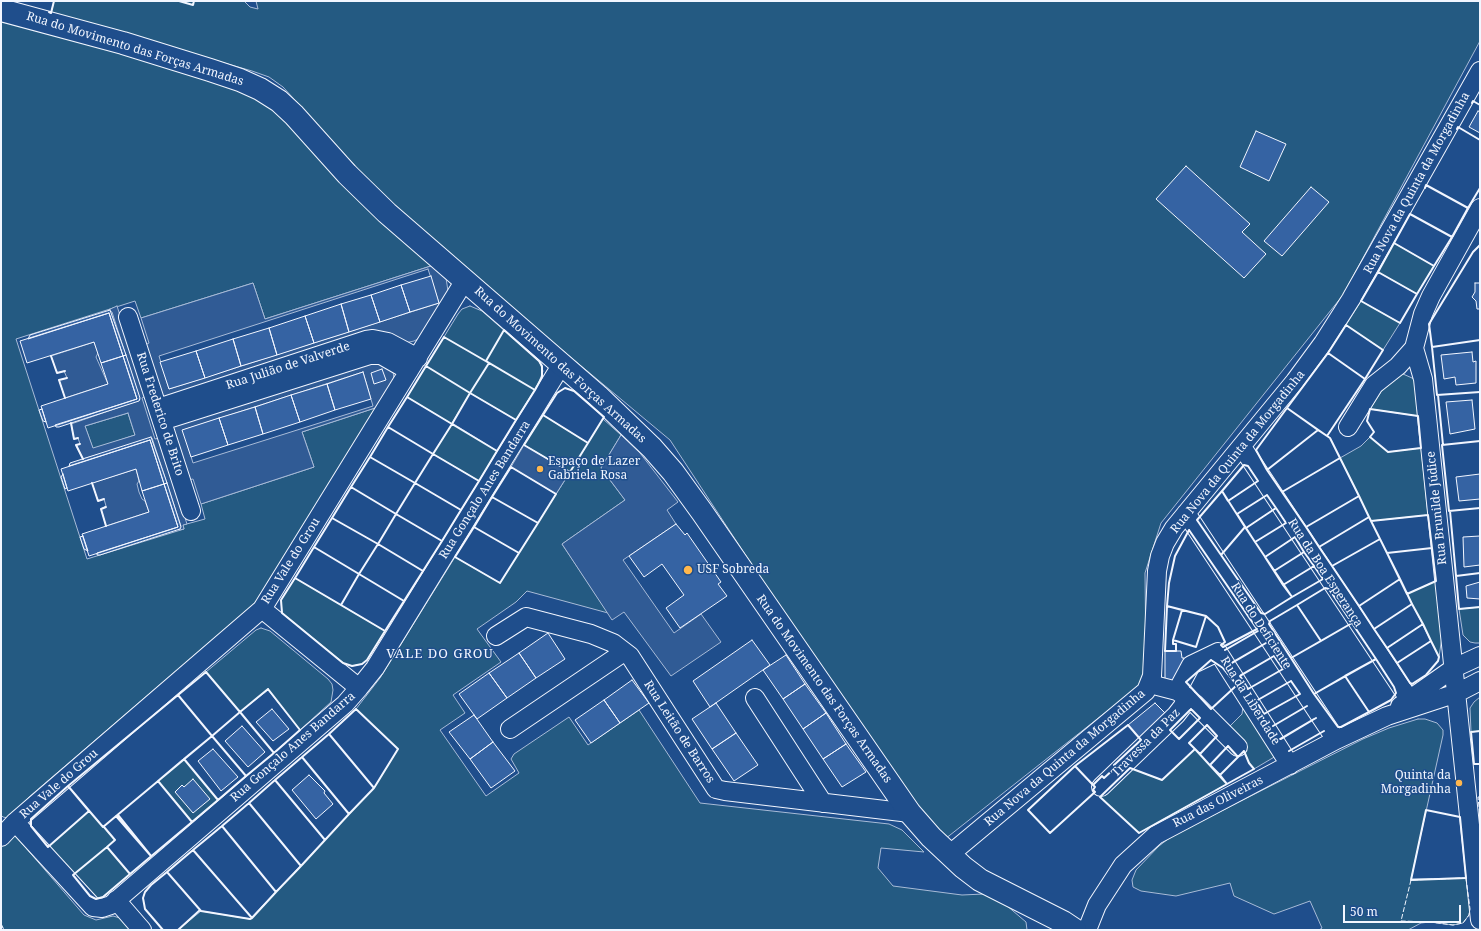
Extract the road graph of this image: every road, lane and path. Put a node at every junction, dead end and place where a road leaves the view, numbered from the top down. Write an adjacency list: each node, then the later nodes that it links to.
1 (1, 10): 4 (main road, Rua do Movimento das Forças Armadas)
2 (1480, 71): 11 (street, Rua Nova da Quinta da Morgadinha)
3 (1480, 208): 6 (street)
4 (465, 280): 7 (main road, Rua do Movimento das Forças Armadas); 8 (street, Rua Vale do Grou)
5 (128, 317): 9 (street, Rua Frederico de Brito)
6 (1414, 348): 10 (street); 18 (street, Rua Brunilde Júdice)
7 (562, 364): 21 (street, Rua Gonçalo Anes Bandarra); 33 (main road, Rua do Movimento das Forças Armadas)
8 (413, 365): 9 (street, Rua Julião de Valverde); 14 (street, Rua Vale do Grou)
9 (160, 415): 12 (street, Rua Frederico de Brito)
10 (1348, 427)
11 (1242, 447): 13 (street, Rua Nova da Quinta da Morgadinha); 25 (street, Rua da Boa Esperança)
12 (192, 511)
13 (1186, 513): 20 (street, Rua Nova da Quinta da Morgadinha); 28 (street, Rua do Deficiente)
14 (262, 609): 21 (street); 34 (street, Rua Vale do Grou)
15 (496, 636): 16 (street, Rua Leitão de Barros)
16 (624, 652): 27 (street); 32 (street, Rua Leitão de Barros)
17 (1480, 656): 18 (street, Rua das Oliveiras)
18 (1454, 668): 22 (street); 25 (street, Rua das Oliveiras)
19 (1480, 680): 22 (street, Rua das Oliveiras)
20 (1150, 684): 23 (street); 36 (street, Rua Nova da Quinta da Morgadinha)
21 (360, 688): 37 (street, Rua Gonçalo Anes Bandarra)
22 (1457, 693): 26 (street, Rua das Oliveiras); 38 (street)
23 (1181, 694): 29 (street); 30 (street, Rua da Liberdade); 31 (street, Travessa da Paz)
24 (755, 698): 32 (street)
25 (1409, 700): 26 (street, Rua das Oliveiras)
26 (1387, 716): 28 (street, Rua das Oliveiras)
27 (510, 729)
28 (1336, 740): 30 (street, Rua das Oliveiras)
29 (1238, 747)
30 (1290, 765): 41 (street, Rua das Oliveiras)
31 (1101, 787)
32 (823, 803): 33 (street, Rua Leitão de Barros)
33 (910, 813): 36 (main road, Rua do Movimento das Forças Armadas)
34 (15, 822): 35 (street, Rua Vale do Grou); 37 (street, Rua Gonçalo Anes Bandarra)
35 (1, 837)
36 (949, 855): 40 (main road, Rua do Movimento das Forças Armadas)
37 (116, 900): 39 (street)
38 (1480, 920)
39 (142, 930)
40 (1075, 930)
41 (1087, 930)

